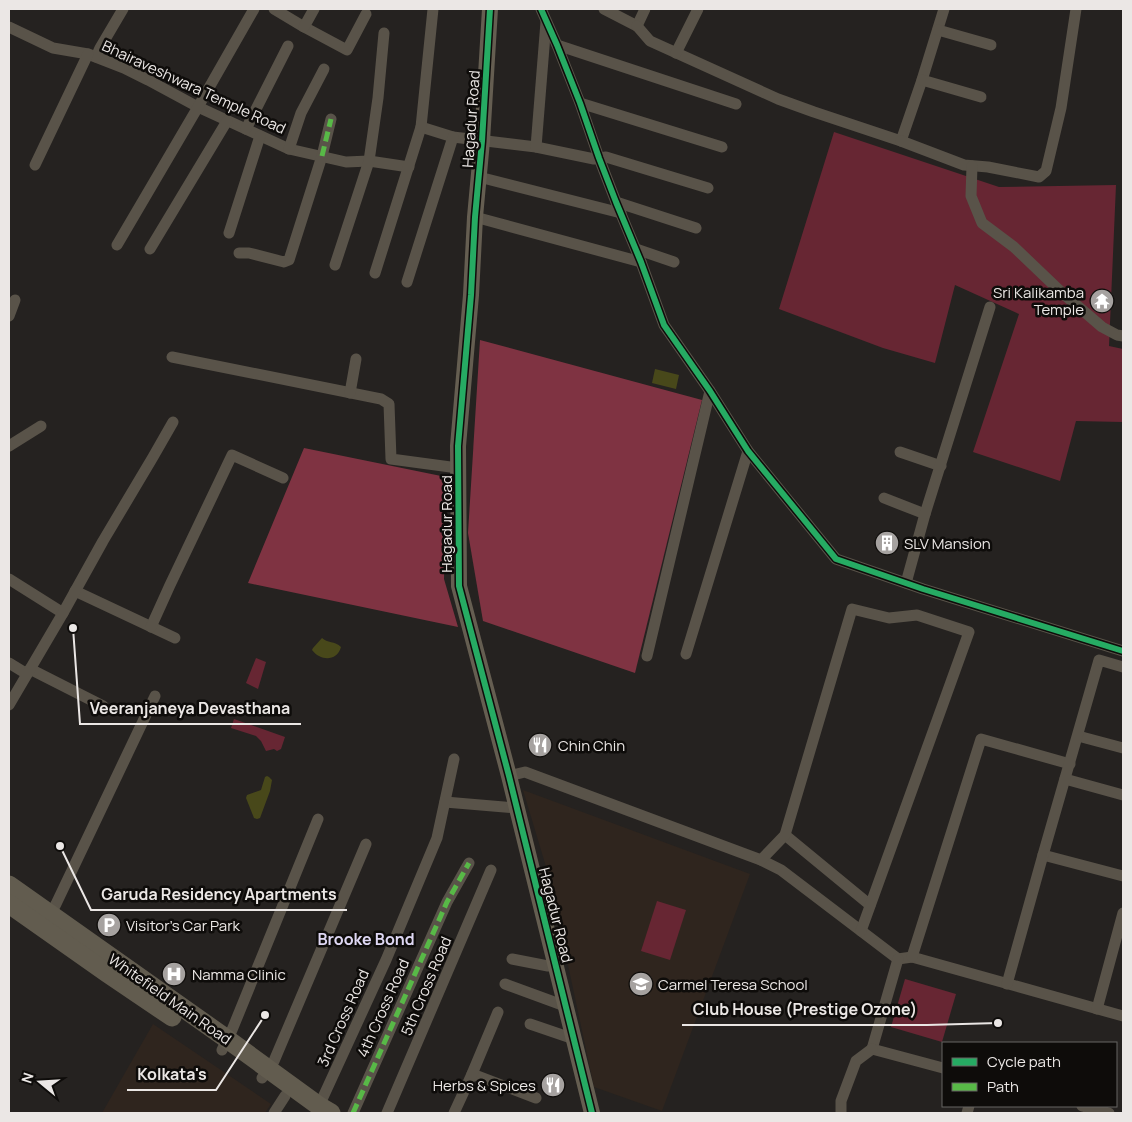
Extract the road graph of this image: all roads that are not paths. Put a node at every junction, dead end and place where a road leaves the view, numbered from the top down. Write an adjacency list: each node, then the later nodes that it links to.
1 (123, 9): 24 (street)
2 (254, 9): 30 (street)
3 (274, 9): 17 (street)
4 (314, 9): 17 (street)
5 (433, 9): 33 (street)
6 (490, 9): 37 (street, Hagadur Road)
7 (541, 9): 14 (street)
8 (604, 9): 15 (street)
9 (646, 9): 15 (street)
10 (698, 9): 23 (street)
11 (944, 9): 18 (street)
12 (1076, 9): 46 (street)
13 (366, 14): 17 (street)
14 (546, 22): 20 (street); 39 (street)
15 (637, 26): 23 (street)
16 (9, 28): 24 (street, Bhairaveshwara Temple Road)
17 (304, 28)
18 (938, 30): 22 (street); 26 (street)
19 (384, 33): 44 (street)
20 (557, 45): 28 (street); 29 (street)
21 (288, 46): 34 (street)
22 (991, 46)
23 (676, 53): 38 (street)
24 (92, 56): 30 (street, Bhairaveshwara Temple Road); 45 (street)
25 (324, 69): 41 (street)
26 (922, 80): 27 (street); 38 (street)
27 (981, 97)
28 (580, 103): 40 (street); 43 (street)
29 (736, 104)
30 (198, 107): 32 (street, Bhairaveshwara Temple Road); 54 (street)
31 (331, 119): 42 (street)
32 (227, 121): 34 (street, Bhairaveshwara Temple Road); 55 (street)
33 (422, 127): 36 (street); 47 (street)
34 (246, 129): 35 (street, Bhairaveshwara Temple Road)
35 (260, 136): 41 (street, Bhairaveshwara Temple Road); 53 (street)
36 (454, 137): 37 (street); 62 (street)
37 (482, 141): 39 (street); 48 (street, Hagadur Road)
38 (901, 141): 46 (street)
39 (536, 147): 43 (street)
40 (722, 147)
41 (290, 149): 42 (street, Bhairaveshwara Temple Road)
42 (322, 156): 44 (street, Bhairaveshwara Temple Road); 57 (street)
43 (599, 158): 49 (street); 50 (street)
44 (370, 161): 47 (street, Bhairaveshwara Temple Road); 60 (street)
45 (36, 165)
46 (972, 166): 66 (street)
47 (409, 167): 61 (street)
48 (479, 177): 50 (street); 51 (street, Hagadur Road)
49 (708, 188)
50 (619, 208): 52 (street); 56 (street)
51 (476, 217): 58 (street); 77 (street, Hagadur Road)
52 (696, 228)
53 (229, 233)
54 (117, 245)
55 (150, 249)
56 (636, 249): 58 (street); 59 (street)
57 (238, 253)
58 (641, 262): 69 (street)
59 (674, 262)
60 (335, 265)
61 (375, 273)
62 (407, 282)
63 (15, 300): 65 (street)
64 (990, 307): 76 (street)
65 (9, 316)
66 (1123, 336)
67 (172, 357): 70 (street)
68 (356, 359): 70 (street)
69 (710, 390): 74 (street); 89 (street)
70 (350, 393): 77 (street)
71 (173, 422): 83 (street)
72 (41, 426): 73 (street)
73 (9, 446)
74 (748, 451): 82 (street); 88 (street)
75 (900, 452): 76 (street)
76 (941, 466): 80 (street)
77 (458, 468): 100 (street, Hagadur Road)
78 (283, 478): 85 (street)
79 (884, 498): 80 (street)
80 (925, 514): 82 (street)
81 (9, 579): 84 (street)
82 (906, 583): 87 (street)
83 (75, 591): 84 (street); 85 (street)
84 (63, 613): 92 (street)
85 (151, 627): 86 (street)
86 (175, 638)
87 (1123, 652)
88 (686, 654)
89 (647, 656)
90 (9, 663): 92 (street)
91 (1123, 667): 96 (street)
92 (28, 672): 94 (street); 95 (street)
93 (155, 696): 117 (street)
94 (9, 705)
95 (103, 706)
96 (1078, 736): 97 (street); 99 (street)
97 (1123, 748)
98 (454, 759): 103 (street, 3rd Cross Road)
99 (1070, 764): 101 (street); 119 (street)
100 (509, 776): 104 (street, Hagadur Road); 109 (street)
101 (1066, 778): 102 (street); 108 (street)
102 (1123, 795)
103 (445, 802): 104 (street); 139 (street, 3rd Cross Road)
104 (517, 808): 122 (street, Hagadur Road)
105 (318, 819): 131 (street)
106 (785, 835): 109 (street); 115 (street); 115 (street)
107 (366, 844): 134 (street)
108 (1043, 855): 112 (street); 124 (street)
109 (761, 860): 118 (street)
110 (469, 863): 141 (street, 4th Cross Road)
111 (491, 870): 142 (street, 5th Cross Road)
112 (1123, 876)
113 (9, 885): 117 (main road, Whitefield Main Road)
114 (9, 904): 117 (main road, Whitefield Main Road)
115 (870, 905): 118 (street)
116 (1123, 913): 126 (street)
117 (46, 921): 131 (main road, Whitefield Main Road)
118 (861, 931): 121 (street)
119 (912, 957): 121 (street); 124 (street)
120 (512, 958): 122 (street)
121 (898, 959): 132 (street)
122 (555, 964): 125 (street, Hagadur Road)
123 (505, 984): 125 (street)
124 (1007, 984): 126 (street)
125 (565, 1006): 130 (street, Hagadur Road)
126 (1097, 1009): 128 (street)
127 (498, 1012): 135 (street)
128 (1123, 1016)
129 (530, 1024): 130 (street)
130 (574, 1039): 144 (street, Hagadur Road)
131 (224, 1045): 134 (main road, Whitefield Main Road)
132 (872, 1049): 133 (street); 145 (street)
133 (942, 1068)
134 (265, 1074): 136 (main road, Whitefield Main Road); 139 (main road, Whitefield Main Road)
135 (472, 1074): 137 (street); 143 (street)
136 (285, 1096): 139 (main road, Whitefield Main Road); 140 (street)
137 (536, 1098)
138 (1085, 1107): 146 (street)
139 (319, 1111)
140 (274, 1113)
141 (353, 1113)
142 (387, 1113)
143 (454, 1113)
144 (592, 1113)
145 (841, 1113)
146 (1109, 1113)

